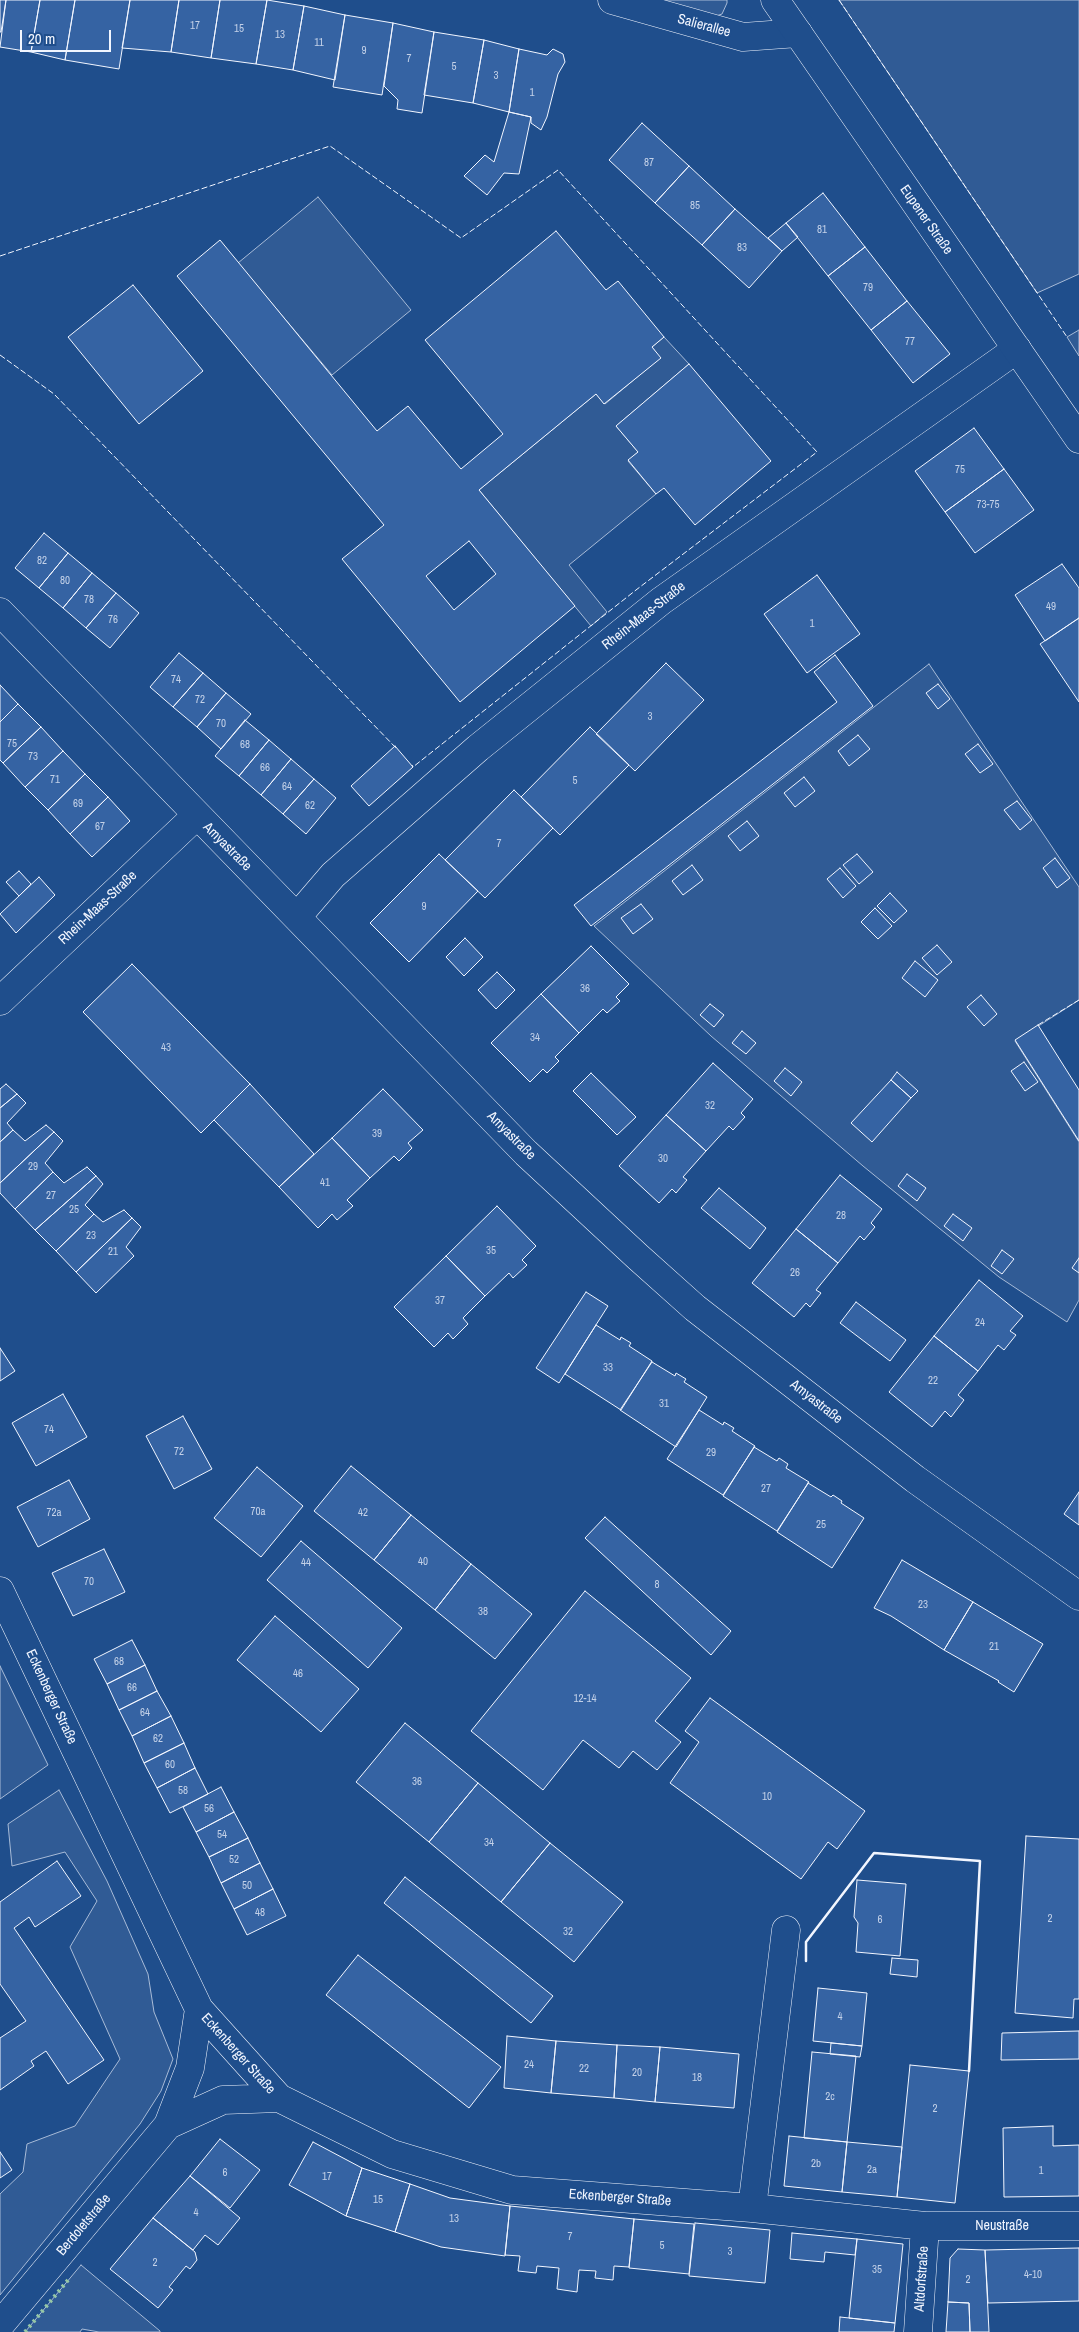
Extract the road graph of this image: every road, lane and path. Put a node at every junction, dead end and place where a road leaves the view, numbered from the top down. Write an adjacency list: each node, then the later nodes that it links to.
1 (612, 0): 3 (street, Salierallee)
2 (775, 0): 3 (street, Eupener Straße)
3 (798, 33): 4 (street, Eupener Straße)
4 (1017, 349): 5 (street, Eupener Straße); 8 (street, Rhein-Maas-Straße)
5 (1079, 439)
6 (0, 612): 7 (street, Amyastraße)
7 (196, 816): 8 (street, Amyastraße); 9 (street, Rhein-Maas-Straße)
8 (298, 917): 11 (street, Amyastraße)
9 (0, 1001)
10 (0, 1591): 13 (street, Eckenberger Straße)
11 (1079, 1596)
12 (786, 1930): 16 (street)
13 (199, 2009): 14 (street, Eckenberger Straße); 15 (street, Berdoletstraße)
14 (279, 2098): 15 (street, Berdoletstraße); 16 (street, Eckenberger Straße)
15 (168, 2125): 19 (street, Berdoletstraße)
16 (752, 2208): 17 (street, Eckenberger Straße)
17 (926, 2226): 18 (street, Neustraße); 20 (street, Altdorfstraße)
18 (1079, 2226)
19 (0, 2325)
20 (918, 2332)

